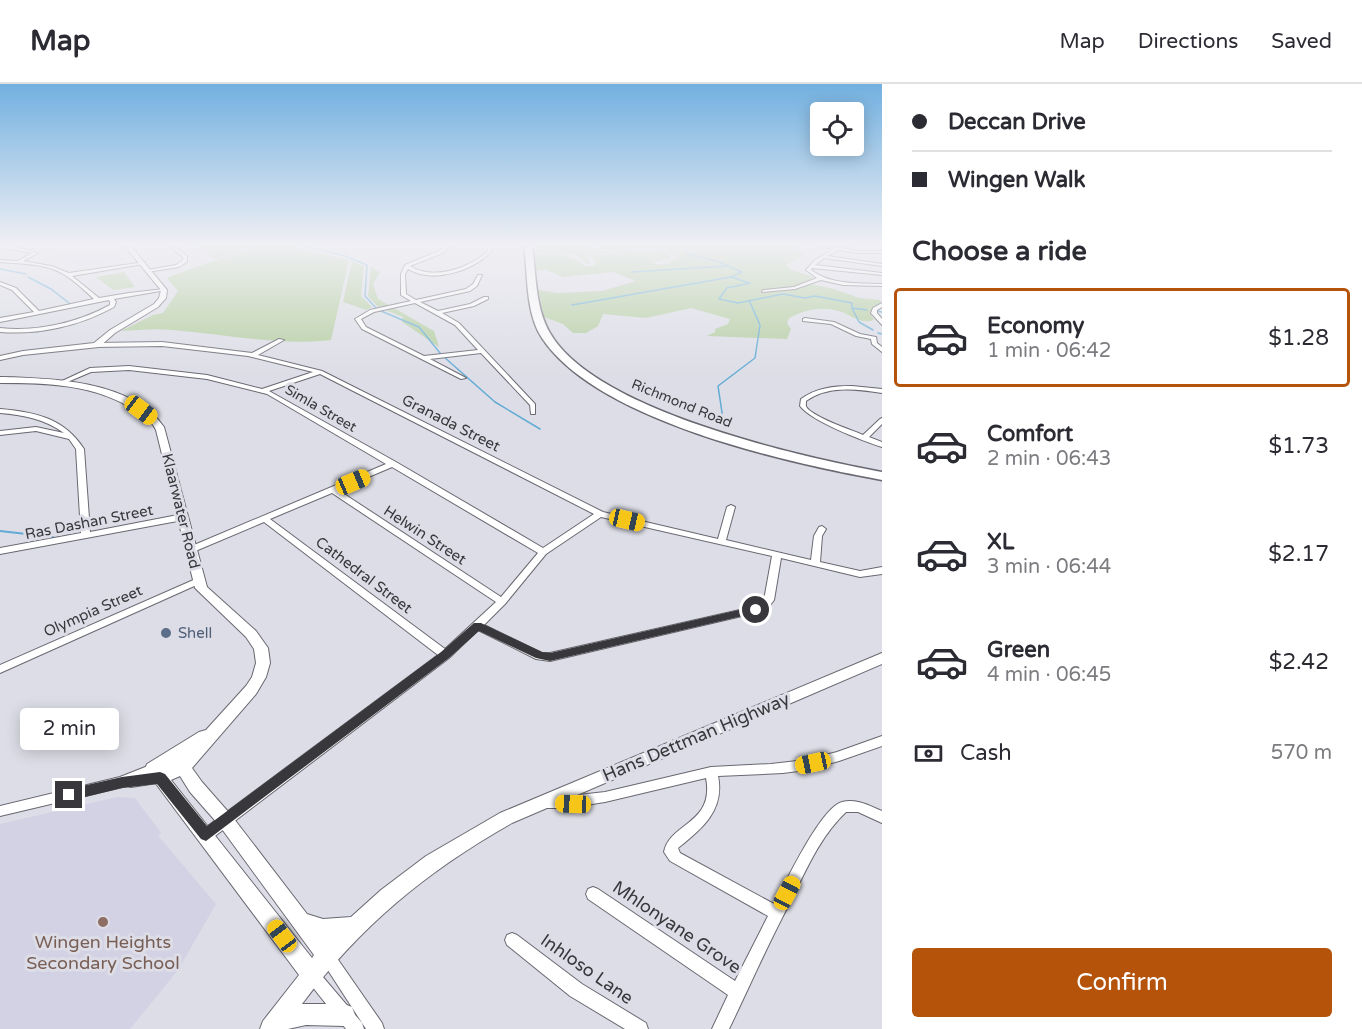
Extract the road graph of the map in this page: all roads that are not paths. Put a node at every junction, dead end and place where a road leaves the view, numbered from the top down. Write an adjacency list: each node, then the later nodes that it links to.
1 (12, 288): 14 (street)
2 (84, 288): 11 (street)
3 (404, 288): 12 (street)
4 (471, 288): 12 (street)
5 (534, 288): 43 (highway, Richmond Road)
6 (794, 288): 8 (street)
7 (164, 290): 9 (street); 23 (street)
8 (764, 291)
9 (111, 298): 11 (street); 20 (street)
10 (486, 298): 15 (street)
11 (98, 300): 14 (street)
12 (415, 302): 15 (street); 28 (street)
13 (882, 305): 18 (street)
14 (37, 312): 16 (street)
15 (436, 313): 25 (street)
16 (0, 320)
17 (805, 320): 21 (street)
18 (882, 322)
19 (882, 327): 21 (street)
20 (0, 330)
21 (874, 338): 24 (street)
22 (281, 340): 26 (street)
23 (96, 345): 26 (street, Granada Street); 27 (street, Granada Street)
24 (882, 350)
25 (482, 351): 28 (street); 36 (street)
26 (253, 355): 29 (street, Granada Street)
27 (0, 358)
28 (422, 358): 30 (street)
29 (320, 372): 33 (street); 46 (street, Granada Street)
30 (463, 378)
31 (0, 380): 32 (street, Klaarwater Road)
32 (63, 382): 33 (street, Simla Street); 47 (street, Klaarwater Road)
33 (263, 391): 42 (street, Simla Street)
34 (882, 391): 40 (street)
35 (0, 411): 39 (street)
36 (533, 413)
37 (882, 420): 40 (street)
38 (0, 433): 39 (street)
39 (73, 437): 50 (street)
40 (864, 438): 41 (street)
41 (882, 445)
42 (393, 464): 44 (street); 54 (street, Simla Street)
43 (882, 476)
44 (333, 490): 48 (street); 59 (street, Helwin Street)
45 (731, 507): 51 (street)
46 (600, 514): 51 (street, Granada Street); 54 (street)
47 (183, 517): 50 (street, Ras Dashan Street); 52 (street, Klaarwater Road)
48 (265, 519): 52 (street); 61 (street, Cathedral Street)
49 (822, 529): 56 (street)
50 (86, 536): 53 (street, Ras Dashan Street)
51 (720, 542): 55 (street, Granada Street)
52 (190, 550): 58 (street, Klaarwater Road)
53 (0, 551)
54 (543, 552): 59 (street)
55 (777, 555): 56 (street, Granada Street); 60 (street)
56 (814, 563): 57 (street, Granada Street)
57 (882, 570)
58 (198, 581): 63 (street, Olympia Street); 65 (street, Klaarwater Road)
59 (502, 602): 60 (street)
60 (478, 626): 61 (street)
61 (445, 655): 71 (street)
62 (882, 658): 68 (street, Hans Dettman Highway)
63 (0, 669)
64 (882, 741): 66 (street)
65 (180, 761): 67 (street, Klaarwater Road); 71 (street)
66 (711, 772): 68 (street); 74 (street)
67 (157, 773): 69 (street); 72 (street)
68 (541, 803): 76 (street, Hans Dettman Highway)
69 (0, 811)
70 (882, 817): 74 (street)
71 (225, 820): 72 (street); 75 (street)
72 (206, 835): 79 (street)
73 (593, 894): 80 (street, Mhlonyane Grove)
74 (777, 914): 80 (street)
75 (298, 918): 76 (street); 78 (street)
76 (358, 924): 78 (street, Hans Dettman Highway)
77 (512, 940): 84 (street, Inhloso Lane)
78 (327, 956): 79 (street, Hans Dettman Highway); 83 (street)
79 (312, 975): 81 (street); 82 (street, Hans Dettman Highway)
80 (739, 993): 85 (street)
81 (350, 1022): 82 (street)
82 (274, 1025)
83 (376, 1029)
84 (640, 1029)
85 (720, 1029)

